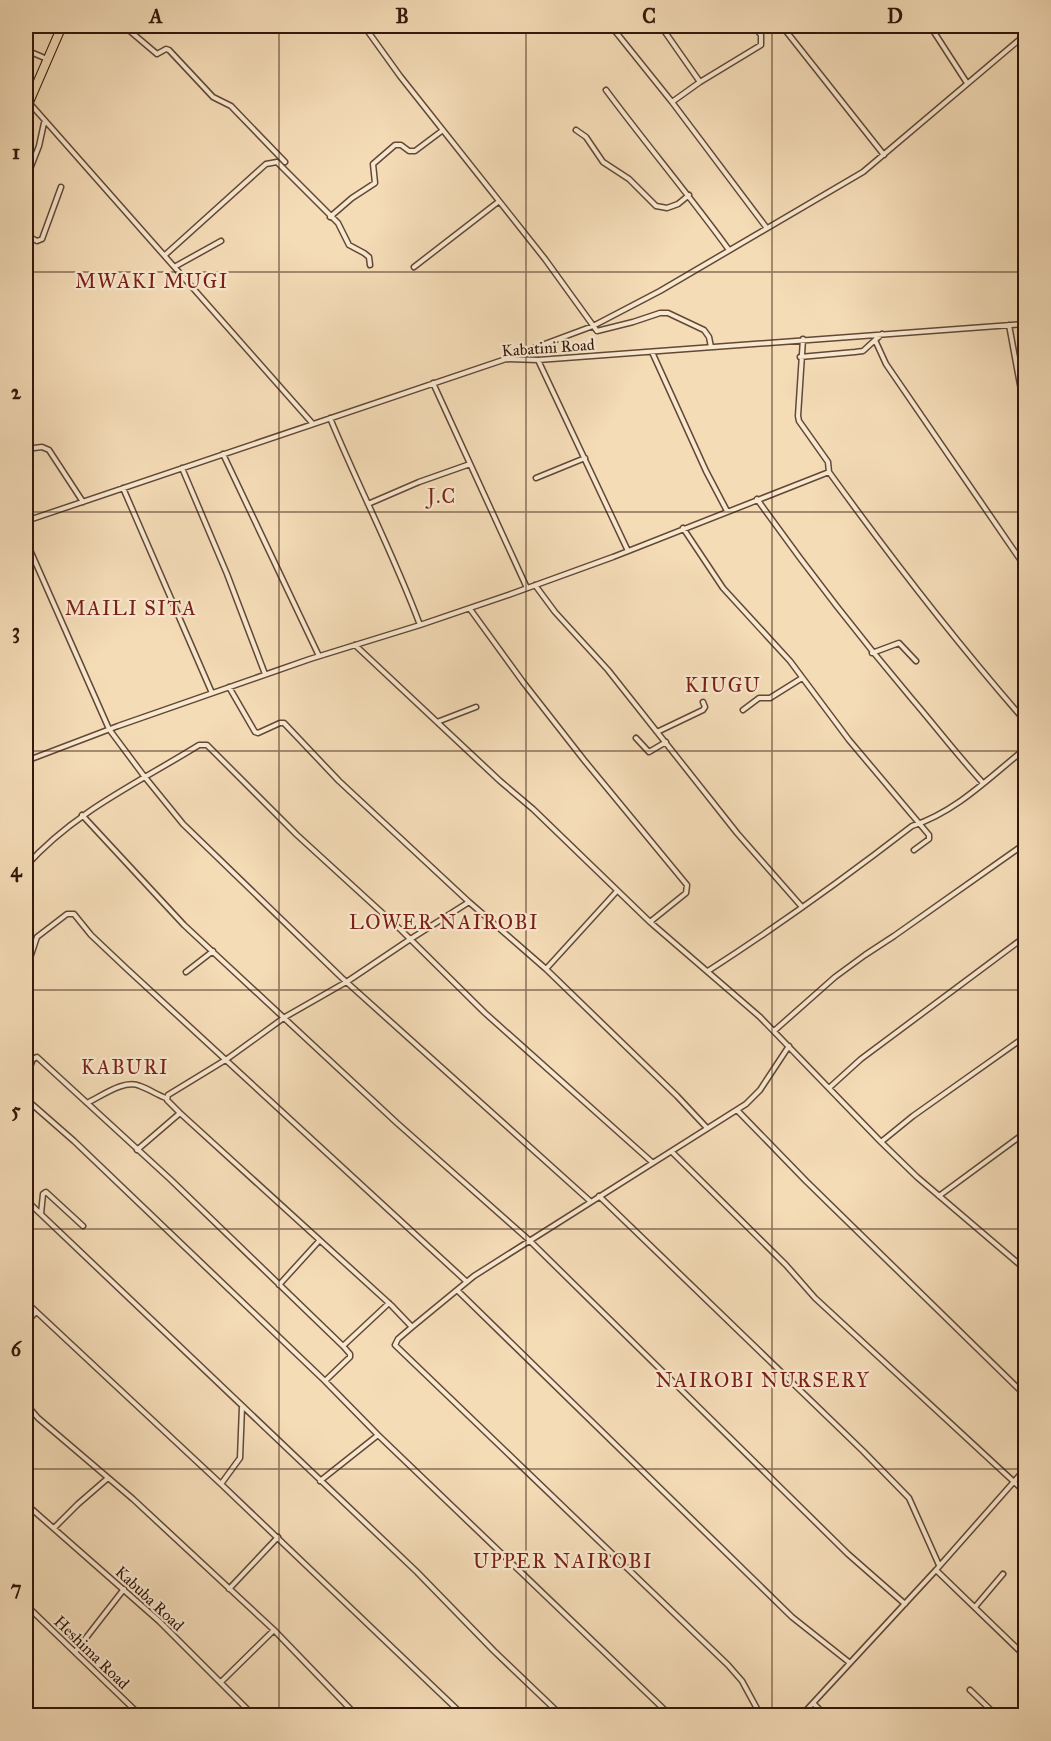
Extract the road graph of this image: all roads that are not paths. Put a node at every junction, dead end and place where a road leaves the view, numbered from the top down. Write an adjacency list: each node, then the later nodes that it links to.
1 (62, 26): 11 (highway)
2 (124, 26): 21 (street)
3 (364, 26): 18 (street)
4 (611, 26): 15 (street)
5 (663, 26): 12 (street)
6 (754, 26): 12 (street)
7 (782, 26): 20 (street)
8 (933, 26): 13 (street)
9 (1026, 34): 13 (street)
10 (26, 50): 11 (street)
11 (47, 59): 16 (highway)
12 (700, 82): 15 (street)
13 (967, 83): 20 (street)
14 (606, 90): 24 (street)
15 (672, 102): 27 (street)
16 (26, 104): 17 (street)
17 (44, 122): 22 (street); 31 (street)
18 (443, 130): 25 (street); 26 (street)
19 (576, 130): 24 (street)
20 (884, 155): 27 (street)
21 (285, 162)
22 (26, 179)
23 (61, 187): 28 (street)
24 (689, 195): 30 (street)
25 (498, 202): 34 (street); 37 (street)
26 (330, 217): 31 (street); 32 (street)
27 (766, 227): 30 (street)
28 (26, 235)
29 (221, 241): 33 (street)
30 (729, 250): 37 (street)
31 (165, 255): 33 (street)
32 (370, 265)
33 (176, 266): 49 (street)
34 (414, 267)
35 (1026, 324): 36 (street, Kabatini Road)
36 (1009, 325): 38 (street, Kabatini Road); 47 (street)
37 (593, 326): 41 (street); 44 (street)
38 (886, 333): 39 (street, Kabatini Road); 40 (street)
39 (803, 339): 41 (street, Kabatini Road); 43 (street)
40 (875, 340): 43 (street); 66 (street)
41 (711, 347): 42 (street, Kabatini Road)
42 (652, 352): 45 (street, Kabatini Road); 61 (street)
43 (800, 357): 55 (street)
44 (506, 359): 45 (street, Kabatini Road); 46 (street, Kabatini Road)
45 (538, 360): 52 (street)
46 (434, 383): 48 (street, Kabatini Road); 53 (street)
47 (1026, 417)
48 (330, 418): 49 (street, Kabatini Road); 60 (street)
49 (313, 424): 51 (street, Kabatini Road)
50 (26, 449): 59 (street)
51 (223, 454): 54 (street, Kabatini Road); 73 (street)
52 (585, 458): 56 (street); 65 (street)
53 (470, 464): 60 (street); 68 (street)
54 (182, 468): 57 (street, Kabatini Road); 75 (street)
55 (829, 472): 58 (street); 83 (street)
56 (536, 478)
57 (123, 488): 59 (street, Kabatini Road); 78 (street)
58 (757, 499): 61 (street); 72 (street)
59 (83, 502): 62 (street, Kabatini Road)
60 (368, 504): 70 (street)
61 (727, 511): 63 (street)
62 (26, 521)
63 (683, 528): 65 (street); 76 (street)
64 (26, 541): 84 (street)
65 (628, 550): 67 (street)
66 (1026, 568)
67 (535, 585): 68 (street); 85 (street)
68 (527, 588): 69 (street)
69 (470, 609): 70 (street); 100 (street)
70 (420, 625): 71 (street)
71 (355, 645): 73 (street); 82 (street)
72 (872, 653): 74 (street); 91 (street)
73 (319, 656): 75 (street)
74 (916, 661)
75 (265, 674): 77 (street)
76 (802, 678): 81 (street); 93 (street)
77 (229, 687): 78 (street); 98 (street)
78 (212, 693): 84 (street)
79 (703, 702): 85 (street)
80 (476, 707): 82 (street)
81 (743, 710)
82 (437, 722): 97 (street)
83 (1026, 722)
84 (109, 729): 89 (street); 90 (street)
85 (657, 732): 87 (street)
86 (636, 738): 87 (street)
87 (666, 742): 99 (street)
88 (1026, 748): 91 (street)
89 (26, 761)
90 (144, 776): 92 (street); 102 (street); 108 (street)
91 (983, 783): 93 (street)
92 (82, 815): 96 (street); 103 (street)
93 (918, 824): 95 (street); 99 (street)
94 (1026, 843): 110 (street)
95 (914, 850)
96 (26, 866)
97 (617, 891): 100 (street); 104 (street)
98 (469, 902): 102 (street); 104 (street)
99 (802, 907): 106 (street)
100 (650, 922): 106 (street)
101 (1026, 936): 115 (street)
102 (409, 940): 108 (street); 126 (street)
103 (213, 951): 107 (street); 109 (street)
104 (546, 969): 121 (street)
105 (26, 970): 113 (street)
106 (708, 971): 110 (street)
107 (186, 972)
108 (348, 981): 109 (street); 130 (street)
109 (285, 1017): 113 (street); 133 (street)
110 (774, 1031): 112 (street)
111 (1026, 1036): 123 (street)
112 (789, 1046): 115 (street); 119 (street)
113 (227, 1059): 116 (street); 136 (street)
114 (26, 1077): 118 (street)
115 (829, 1088): 123 (street)
116 (166, 1098): 118 (street); 120 (street)
117 (26, 1100): 145 (street)
118 (87, 1104): 124 (street)
119 (737, 1110): 121 (street); 146 (street)
120 (180, 1113): 124 (street); 134 (street)
121 (707, 1128): 125 (street)
122 (1026, 1132): 128 (street)
123 (881, 1142): 128 (street)
124 (137, 1150): 137 (street)
125 (672, 1152): 126 (street); 153 (street)
126 (654, 1164): 127 (street)
127 (599, 1196): 130 (street); 159 (street)
128 (939, 1196): 135 (street)
129 (26, 1200): 131 (street)
130 (590, 1201): 133 (street)
131 (41, 1215): 132 (street); 148 (street)
132 (83, 1226)
133 (529, 1240): 136 (street); 164 (street)
134 (319, 1241): 137 (street); 140 (street)
135 (1026, 1270)
136 (467, 1282): 138 (street)
137 (279, 1285): 144 (street)
138 (457, 1290): 143 (street); 170 (street)
139 (26, 1302): 141 (street)
140 (389, 1303): 143 (street); 144 (street)
141 (36, 1312): 142 (street); 154 (street)
142 (26, 1323)
143 (412, 1327): 180 (street)
144 (344, 1346): 145 (street)
145 (326, 1381): 149 (street)
146 (1026, 1396)
147 (26, 1404): 151 (street)
148 (242, 1406): 152 (street); 154 (street)
149 (378, 1435): 152 (street); 179 (street)
150 (1026, 1468): 153 (street)
151 (108, 1478): 157 (street); 162 (street)
152 (320, 1480): 178 (street)
153 (1013, 1482): 155 (street); 159 (street)
154 (221, 1484): 158 (street)
155 (1026, 1493)
156 (26, 1504): 157 (street, Kabuba Road)
157 (54, 1528): 163 (street, Kabuba Road)
158 (278, 1537): 162 (street); 177 (street)
159 (939, 1565): 160 (street)
160 (936, 1570): 164 (street); 166 (street)
161 (1003, 1574): 166 (street)
162 (229, 1589): 167 (street)
163 (124, 1590): 168 (street); 171 (street, Kabuba Road)
164 (905, 1604): 170 (street)
165 (26, 1605): 168 (street, Heshima Road)
166 (975, 1607): 169 (street)
167 (273, 1630): 171 (street); 176 (street)
168 (75, 1652): 174 (street, Heshima Road)
169 (1026, 1657)
170 (850, 1663): 173 (street)
171 (221, 1682): 175 (street, Kabuba Road)
172 (970, 1690): 183 (street)
173 (813, 1703): 181 (street); 182 (street)
174 (141, 1716)
175 (254, 1716)
176 (357, 1716)
177 (464, 1716)
178 (562, 1716)
179 (671, 1716)
180 (761, 1716)
181 (801, 1716)
182 (826, 1716)
183 (997, 1716)

